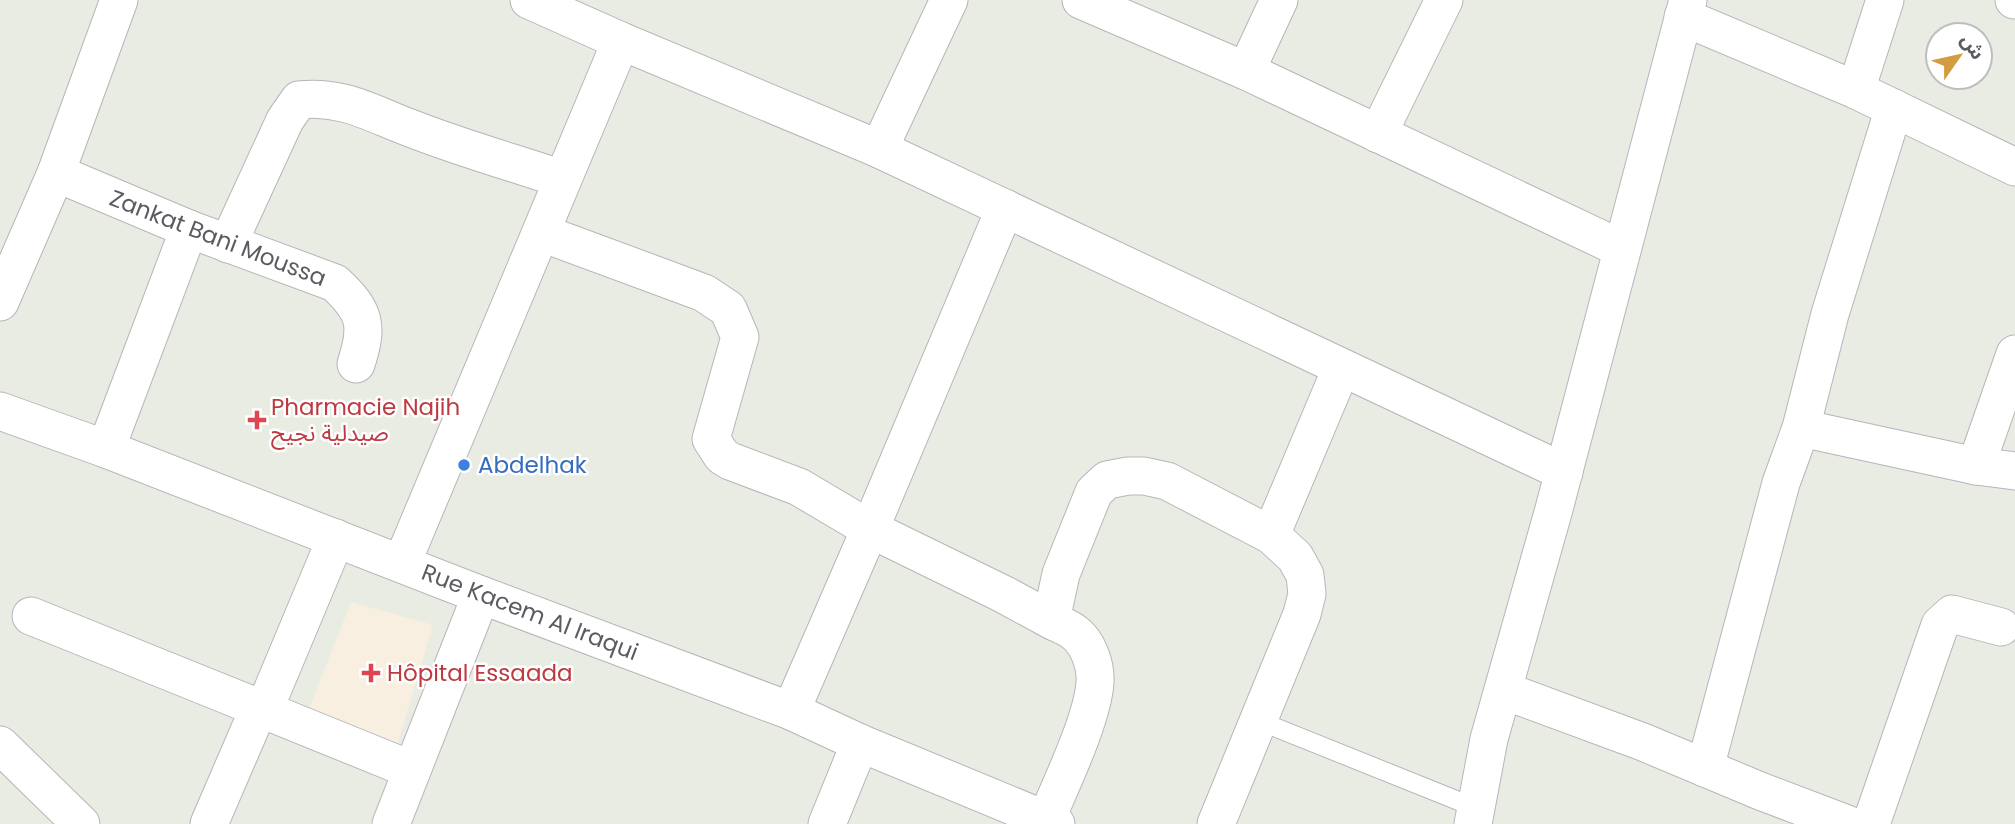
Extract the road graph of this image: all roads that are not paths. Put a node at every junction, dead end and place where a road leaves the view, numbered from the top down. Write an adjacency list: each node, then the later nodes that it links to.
1 (119, 0): 16 (street)
2 (529, 0): 9 (street)
3 (949, 0): 14 (street)
4 (1279, 0): 10 (street)
5 (1444, 0): 13 (street)
6 (1885, 0): 11 (street)
7 (1104, 4): 10 (street)
8 (1686, 9): 11 (street); 22 (street)
9 (621, 41): 14 (street); 17 (street)
10 (1246, 71): 13 (street)
11 (1856, 90): 12 (street)
12 (1894, 108): 15 (street); 28 (street)
13 (1378, 134): 22 (street)
14 (879, 149): 18 (street)
15 (2015, 167)
16 (55, 173): 19 (street, Zankat Bani Moussa); 23 (street)
17 (562, 179): 20 (street); 21 (street)
18 (1005, 208): 26 (street); 33 (street)
19 (189, 229): 21 (street, Zankat Bani Moussa); 29 (street)
20 (542, 233): 33 (street); 36 (street)
21 (228, 244): 25 (street, Zankat Bani Moussa)
22 (1622, 249): 32 (street)
23 (0, 302)
24 (2015, 354): 30 (street)
25 (356, 364)
26 (1341, 369): 32 (street); 34 (street)
27 (0, 411): 29 (street, Rue Kacem Al Iraqui)
28 (1801, 428): 30 (street); 47 (street)
29 (106, 449): 35 (street, Rue Kacem Al Iraqui)
30 (1976, 466): 31 (street)
31 (2015, 471)
32 (1564, 472): 41 (street)
33 (870, 529): 39 (street); 43 (street)
34 (1272, 535): 39 (street); 44 (street)
35 (336, 538): 36 (street, Rue Kacem Al Iraqui); 42 (street)
36 (402, 563): 37 (street, Rue Kacem Al Iraqui)
37 (481, 595): 43 (street, Rue Kacem Al Iraqui); 48 (street)
38 (32, 616): 42 (street)
39 (1051, 620): 50 (street)
40 (2001, 628): 57 (street)
41 (1505, 691): 47 (street); 49 (street)
42 (262, 709): 48 (street); 52 (street)
43 (791, 711): 45 (street, Rue Kacem Al Iraqui)
44 (1257, 720): 49 (lane); 55 (street)
45 (860, 743): 50 (street, Rue Kacem Al Iraqui); 54 (street)
46 (0, 745): 51 (street)
47 (1705, 768): 56 (street)
48 (412, 770): 53 (street)
49 (1474, 816)
50 (1051, 822)
51 (81, 824)
52 (209, 824)
53 (391, 824)
54 (827, 824)
55 (1216, 824)
56 (1847, 824)
57 (1871, 824)

